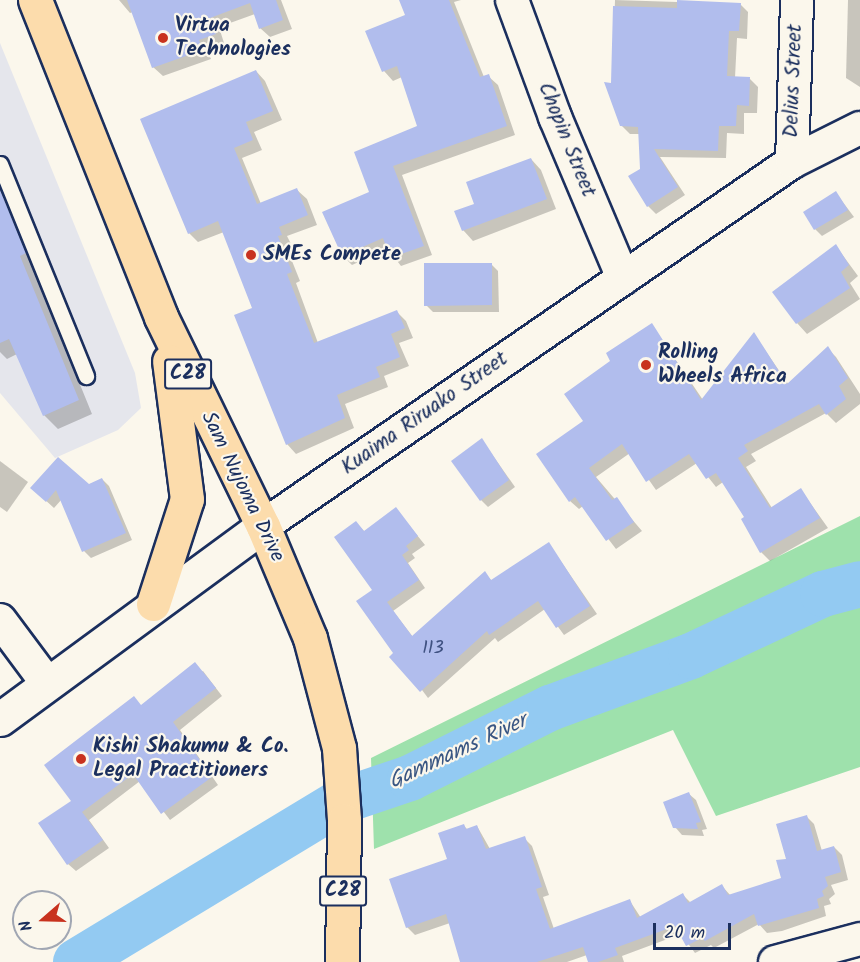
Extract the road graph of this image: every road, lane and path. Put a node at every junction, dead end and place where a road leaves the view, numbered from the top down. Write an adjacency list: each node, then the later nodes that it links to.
1 (34, 0): 8 (highway, Sam Nujoma Drive / C28)
2 (512, 0): 7 (street, Chopin Street)
3 (797, 0): 5 (street, Delius Street)
4 (860, 128): 5 (street, Kuaima Riruako Street)
5 (792, 162): 7 (street, Kuaima Riruako Street)
6 (0, 164): 9 (lane)
7 (623, 278): 10 (street, Kuaima Riruako Street)
8 (161, 317): 10 (highway, Sam Nujoma Drive / C28); 11 (highway)
9 (86, 376)
10 (263, 526): 11 (street, Kuaima Riruako Street); 17 (highway, Sam Nujoma Drive / C28)
11 (153, 604): 13 (street, Kuaima Riruako Street)
12 (0, 620): 13 (street)
13 (47, 683): 14 (street, Kuaima Riruako Street)
14 (0, 719)
15 (860, 939): 16 (street)
16 (792, 960)
17 (342, 962)

